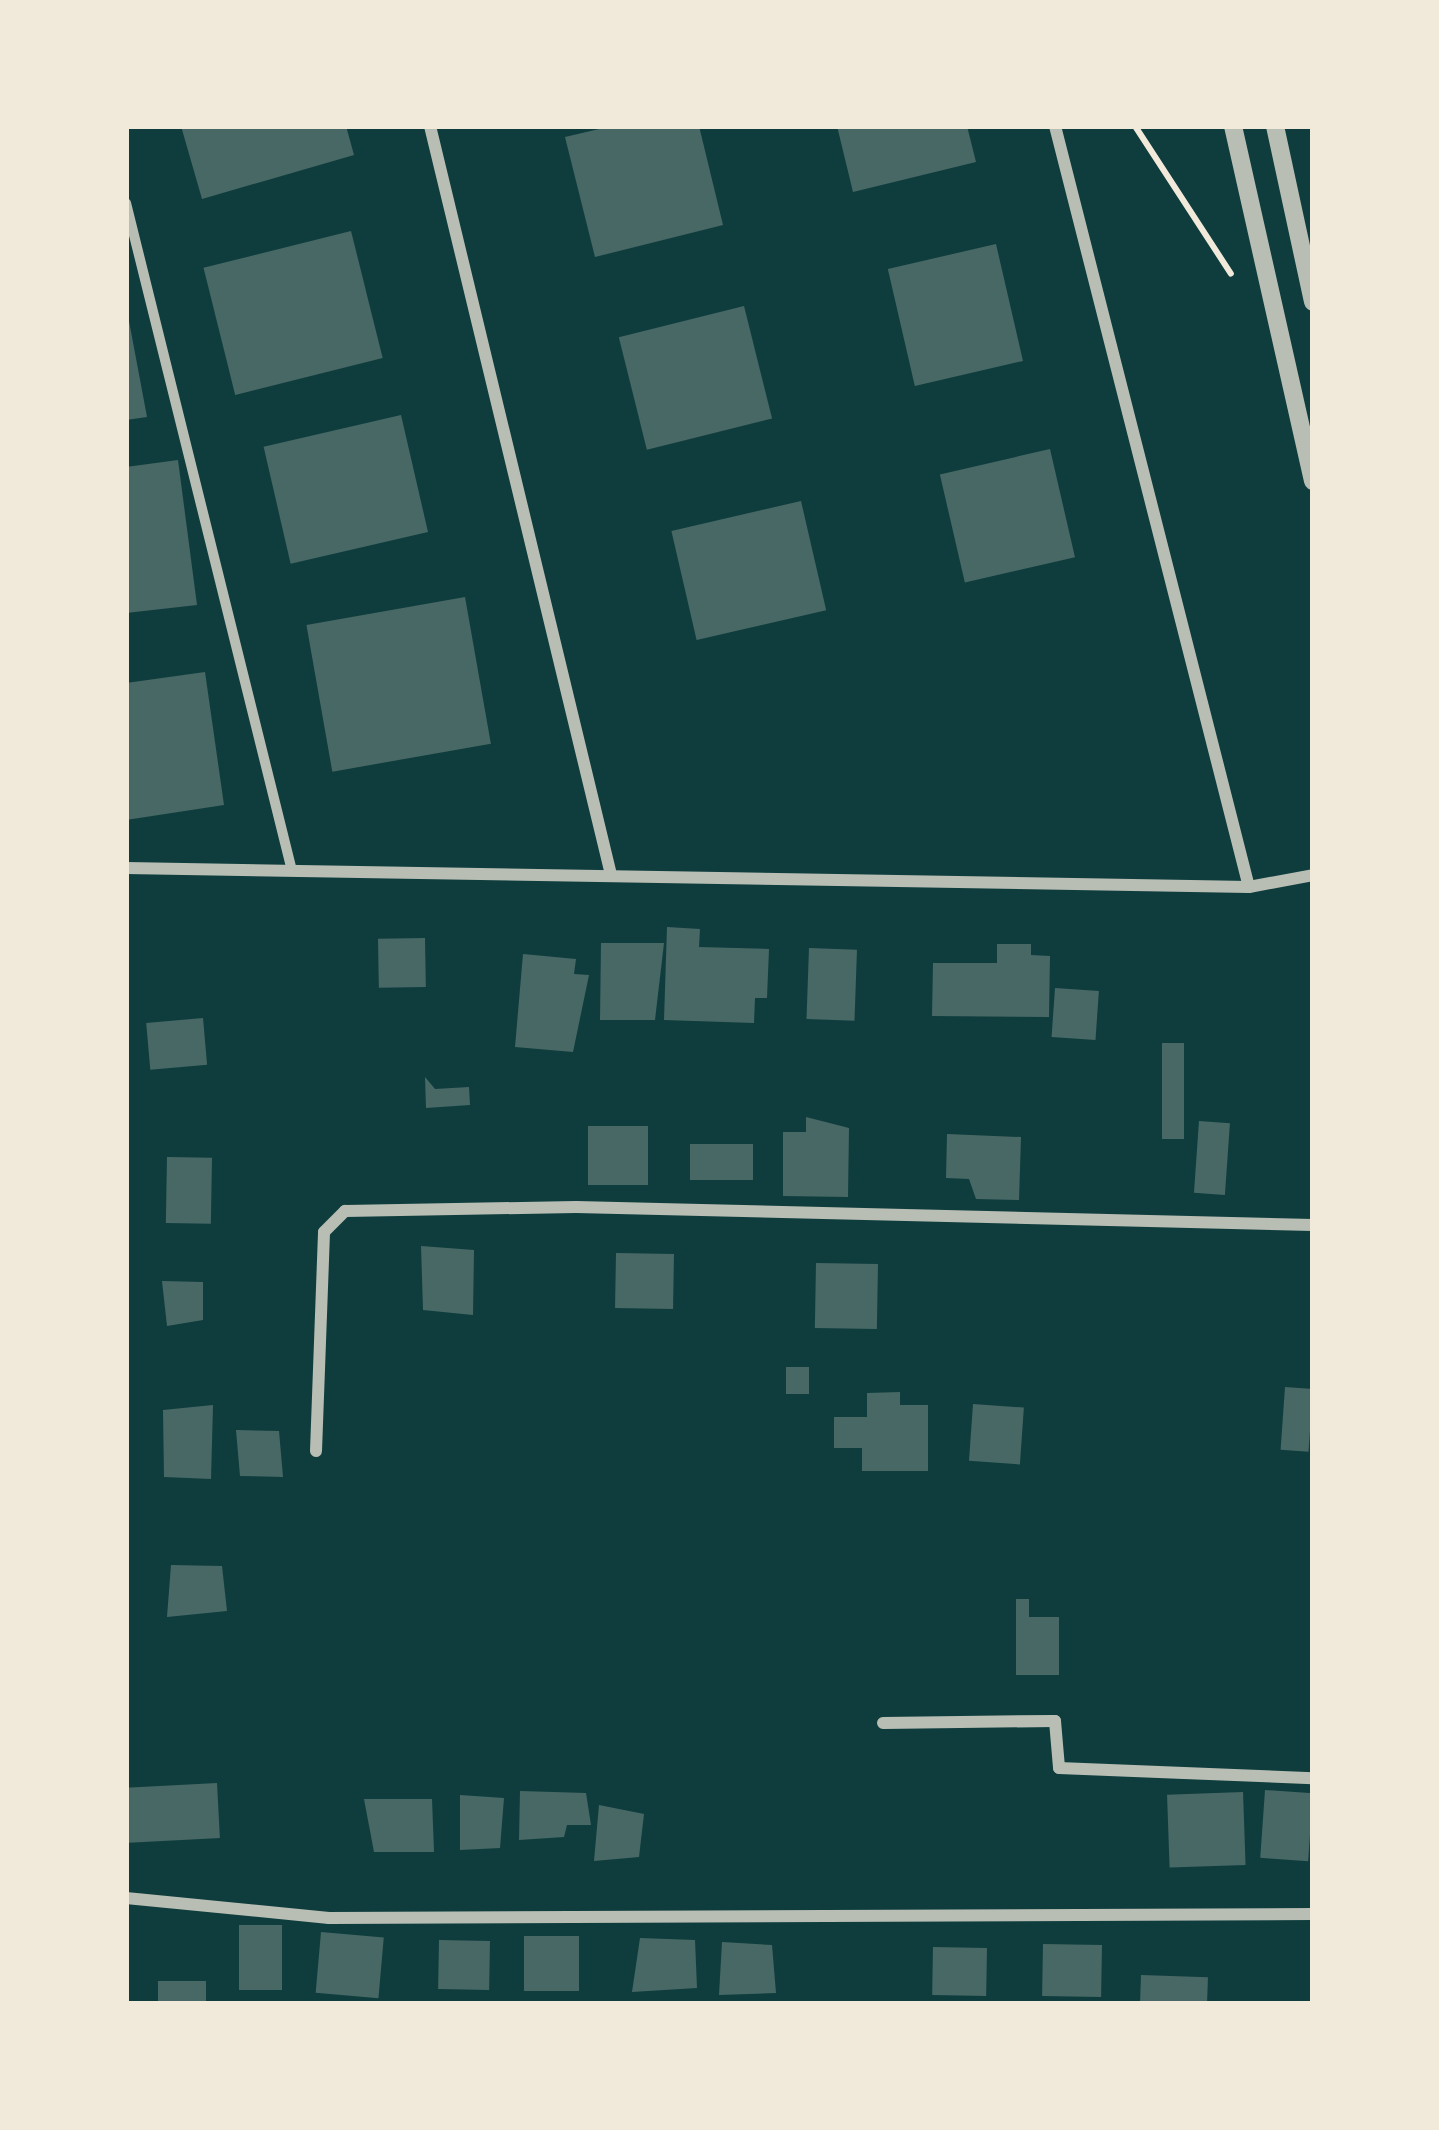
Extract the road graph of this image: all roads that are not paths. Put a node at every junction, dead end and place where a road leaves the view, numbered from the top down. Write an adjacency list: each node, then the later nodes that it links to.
1 (430, 126): 10 (street)
2 (1055, 126): 12 (street)
3 (1233, 126): 7 (street)
4 (1275, 126): 6 (street)
5 (126, 203): 9 (street)
6 (1313, 302)
7 (1313, 481)
8 (126, 868): 9 (street)
9 (292, 871): 10 (street)
10 (611, 875): 12 (street)
11 (1313, 875): 12 (street)
12 (1250, 887)
13 (1313, 1225): 14 (street)
14 (316, 1451)
15 (883, 1723): 16 (street)
16 (1313, 1778)
17 (126, 1898): 18 (street)
18 (1313, 1914)

